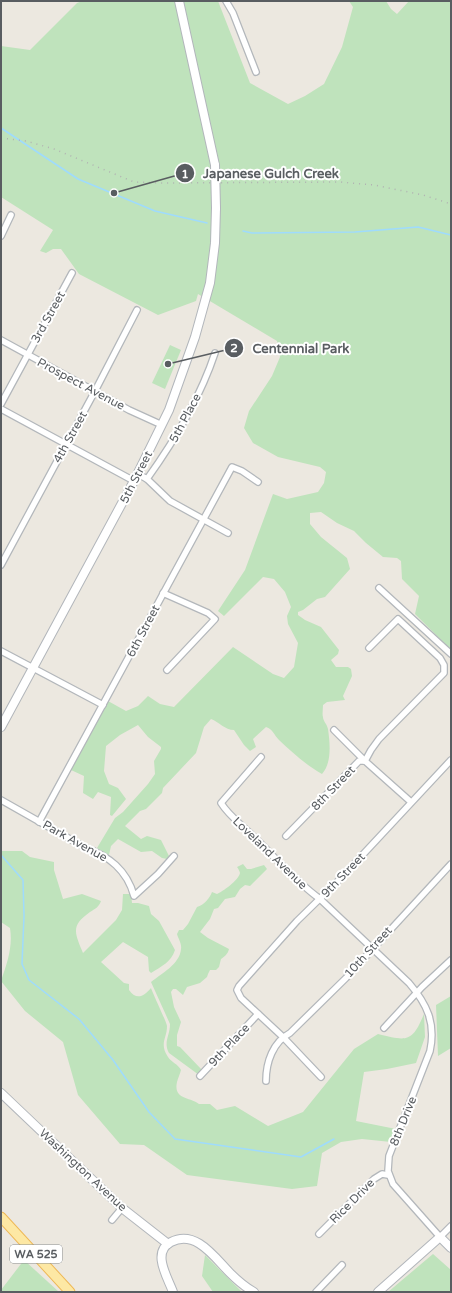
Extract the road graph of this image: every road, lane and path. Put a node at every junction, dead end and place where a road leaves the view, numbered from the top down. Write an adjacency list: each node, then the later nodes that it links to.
1 (179, 1): 14 (main road, 5th Street, bridge)
2 (226, 1): 3 (street)
3 (256, 72)
4 (11, 215): 5 (street)
5 (1, 236)
6 (72, 273): 10 (street, 3rd Street)
7 (137, 310): 11 (street, 4th Street)
8 (1, 340): 10 (street, Prospect Avenue)
9 (215, 353): 17 (street, 5th Place)
10 (28, 355): 11 (street, Prospect Avenue); 12 (street, 3rd Street)
11 (95, 391): 14 (street, Prospect Avenue); 15 (street, 4th Street)
12 (1, 404)
13 (1, 409): 15 (street)
14 (162, 425): 16 (main road, 5th Street)
15 (66, 444): 16 (street); 21 (street, 4th Street)
16 (136, 477): 17 (street); 27 (main road, 5th Street)
17 (147, 479): 19 (street)
18 (258, 482): 19 (street, 6th Street)
19 (203, 519): 20 (street); 23 (street, 6th Street)
20 (228, 533)
21 (1, 564)
22 (379, 588): 26 (street)
23 (164, 593): 28 (street); 29 (street, 6th Street)
24 (369, 648): 34 (street, 8th Street)
25 (1, 651): 27 (street)
26 (451, 654)
27 (33, 668): 29 (street); 30 (main road, 5th Street)
28 (167, 670)
29 (103, 705): 37 (street, 6th Street)
30 (1, 727)
31 (334, 730): 34 (street)
32 (261, 757): 41 (street, Loveland Avenue)
33 (451, 760): 36 (street, 9th Street)
34 (366, 761): 36 (street); 38 (street, 8th Street)
35 (1, 800): 37 (street, Park Avenue)
36 (411, 802): 41 (street, 9th Street)
37 (39, 822): 39 (street, Park Avenue)
38 (286, 836)
39 (174, 856)
40 (451, 864): 42 (street, 10th Street)
41 (320, 899): 42 (street, Loveland Avenue); 45 (street, 9th Street)
42 (372, 949): 44 (street, Loveland Avenue); 47 (street, 10th Street)
43 (451, 960): 44 (street)
44 (417, 993): 46 (street); 52 (street, 8th Drive)
45 (258, 1014): 47 (street); 48 (street, 9th Place)
46 (384, 1028)
47 (282, 1037): 49 (street); 50 (street)
48 (200, 1076)
49 (321, 1077)
50 (266, 1081)
51 (1, 1093): 53 (main road, Washington Avenue)
52 (388, 1175): 57 (street, Rice Drive); 58 (street)
53 (122, 1208): 55 (street); 59 (main road, Washington Avenue)
54 (1, 1217): 62 (main road, WA 525)
55 (112, 1220)
56 (451, 1226): 58 (street)
57 (319, 1234)
58 (440, 1236): 60 (main road); 66 (main road)
59 (168, 1244): 63 (main road); 64 (main road)
60 (451, 1248)
61 (342, 1265): 65 (street)
62 (70, 1292)
63 (173, 1292)
64 (254, 1292)
65 (316, 1292)
66 (378, 1292)

